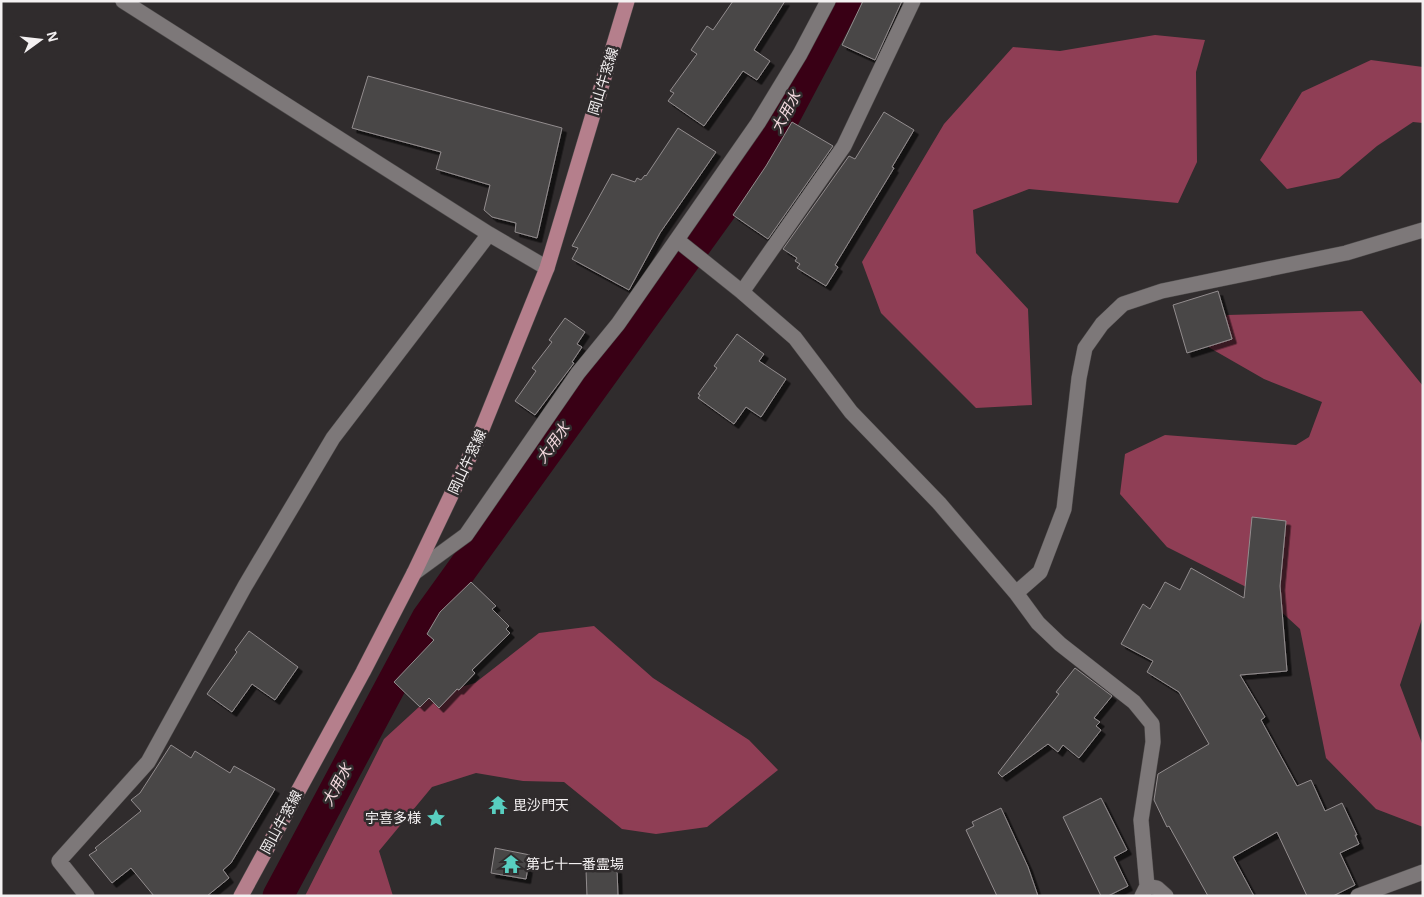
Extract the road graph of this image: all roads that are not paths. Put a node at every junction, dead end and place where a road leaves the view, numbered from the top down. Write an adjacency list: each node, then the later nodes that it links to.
1 (123, 1): 6 (street)
2 (627, 1): 8 (main road, 岡山牛窓線)
3 (828, 1): 7 (street)
4 (913, 1): 9 (street)
5 (1423, 230): 11 (street)
6 (489, 234): 8 (street); 14 (street)
7 (681, 243): 9 (street); 10 (street)
8 (547, 268): 10 (main road, 岡山牛窓線)
9 (742, 292): 11 (street)
10 (414, 573): 15 (main road, 岡山牛窓線)
11 (1016, 593): 13 (street)
12 (1423, 872): 17 (street)
13 (1144, 891): 16 (street)
14 (87, 896)
15 (242, 896)
16 (1166, 896)
17 (1358, 896)

